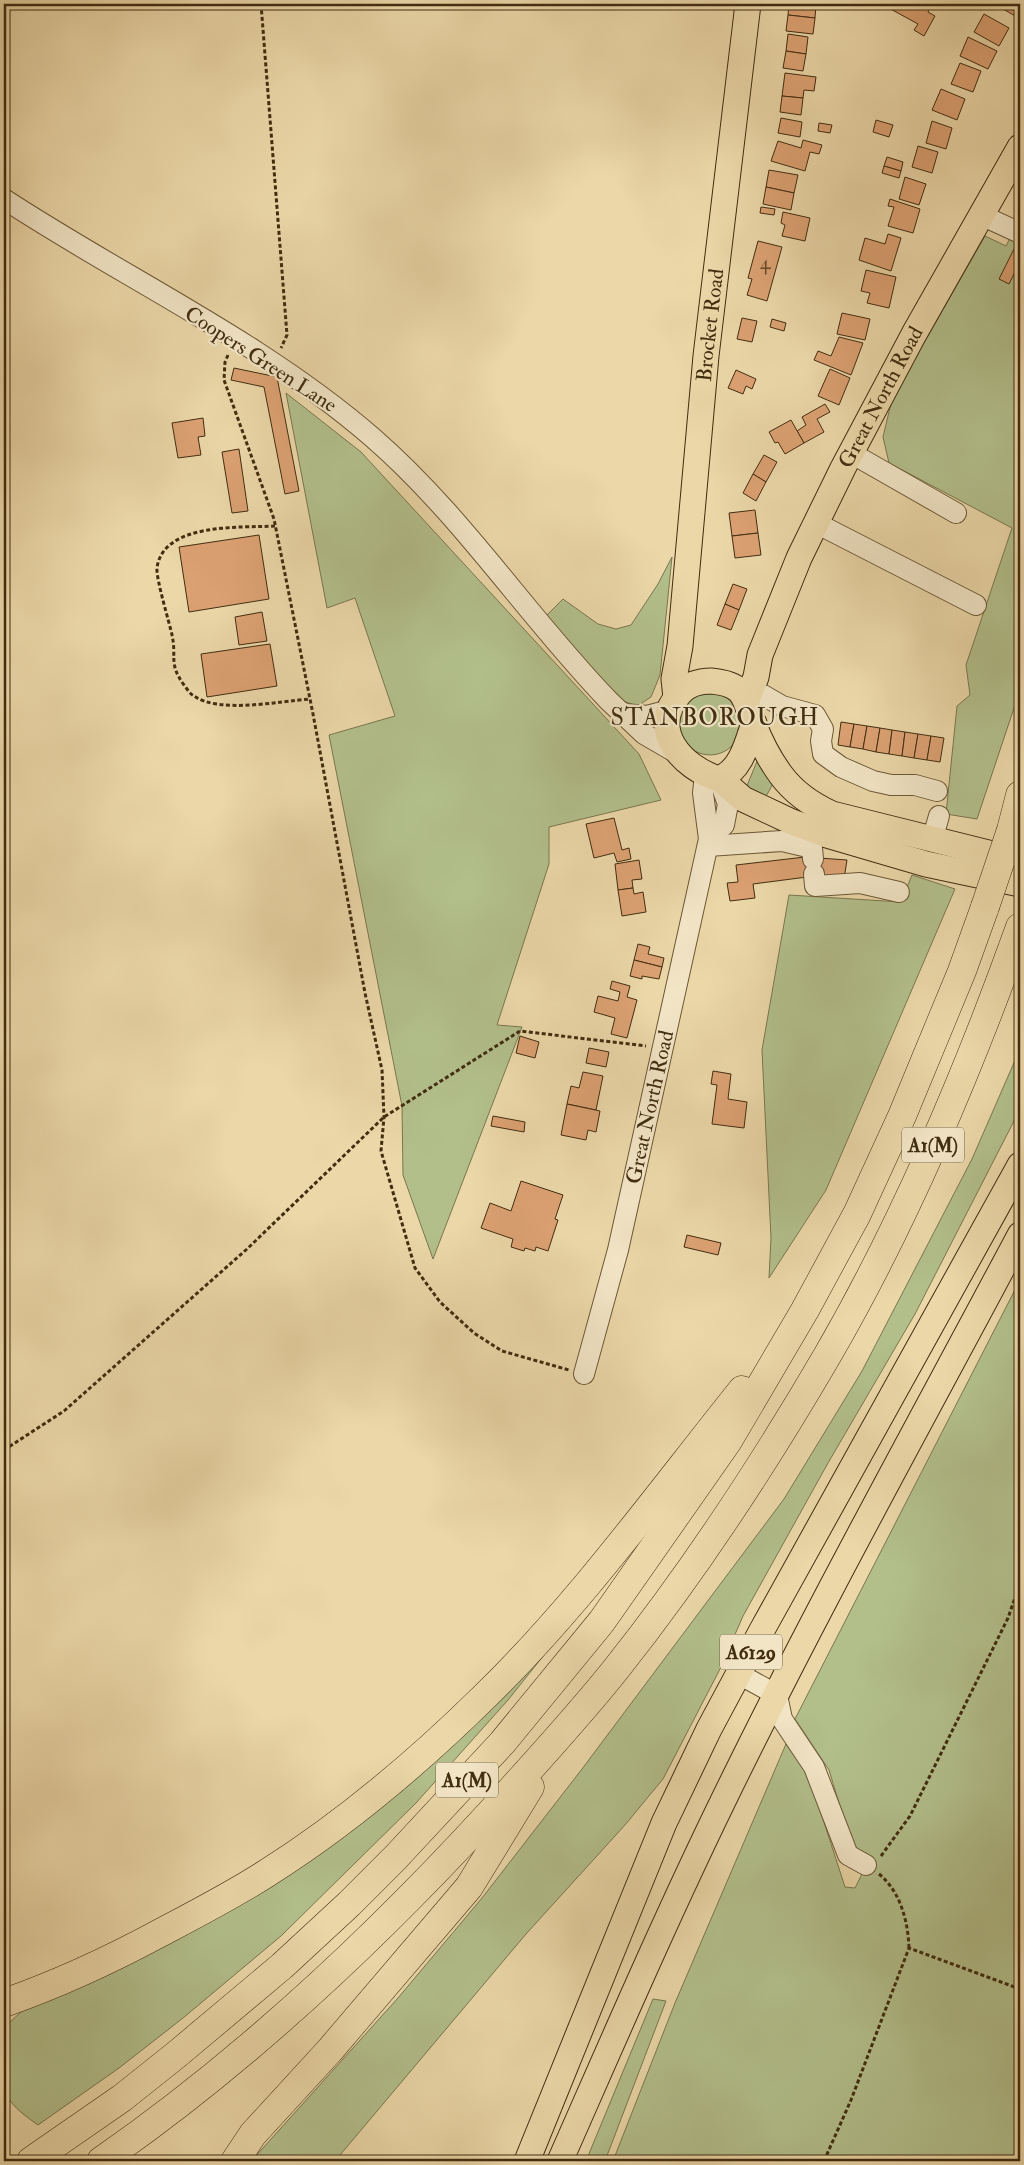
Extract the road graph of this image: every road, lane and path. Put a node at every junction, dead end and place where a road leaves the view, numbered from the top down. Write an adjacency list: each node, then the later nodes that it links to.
1 (261, 4): 8 (path)
2 (748, 4): 14 (main road, Brocket Road)
3 (1020, 147): 5 (main road, Great North Road)
4 (4, 199): 7 (street, Coopers Green Lane)
5 (982, 216): 6 (street); 9 (main road, Great North Road)
6 (1020, 233)
7 (237, 339): 8 (street, Coopers Green Lane); 12 (path)
8 (274, 362): 21 (street, Coopers Green Lane)
9 (851, 453): 10 (street); 11 (main road, Great North Road)
10 (956, 513)
11 (816, 523): 13 (street); 15 (main road, Great North Road)
12 (275, 526): 17 (path); 17 (path)
13 (976, 605)
14 (680, 646): 16 (main road); 19 (main road, Brocket Road)
15 (760, 656): 16 (main road); 18 (main road, Great North Road)
16 (714, 682): 18 (main road); 19 (main road)
17 (310, 699): 35 (path)
18 (746, 700): 20 (street); 22 (main road)
19 (673, 704): 21 (street); 23 (main road)
20 (782, 706): 22 (street); 25 (street)
21 (625, 714): 23 (street, Coopers Green Lane)
22 (754, 723): 24 (main road); 28 (main road)
23 (675, 752): 24 (main road)
24 (715, 778): 29 (street, Great North Road); 31 (main road)
25 (937, 791)
26 (1020, 795): 38 (highway, A1(M), bridge)
27 (939, 816): 28 (street)
28 (932, 840): 30 (main road)
29 (708, 842): 32 (street); 34 (street, Great North Road)
30 (1020, 861)
31 (1020, 884)
32 (899, 892)
33 (1020, 927): 44 (highway, A1(M))
34 (662, 1047): 35 (path); 39 (street, Great North Road)
35 (384, 1117): 39 (path); 40 (path)
36 (1020, 1165): 42 (main road, A6129)
37 (1020, 1235): 43 (main road, A6129)
38 (806, 1310): 48 (highway, A1(M)); 49 (highway, A1(M))
39 (584, 1374)
40 (4, 1450)
41 (1020, 1584): 45 (path)
42 (739, 1674): 43 (street); 52 (main road, A6129)
43 (777, 1696): 45 (street); 53 (main road, A6129)
44 (565, 1731): 50 (highway, A1(M)); 51 (highway, A1(M))
45 (866, 1865): 46 (path)
46 (909, 1948): 47 (path); 54 (path)
47 (1020, 1989)
48 (4, 2003)
49 (31, 2161)
50 (101, 2161)
51 (235, 2161)
52 (527, 2161)
53 (560, 2161)
54 (824, 2161)

